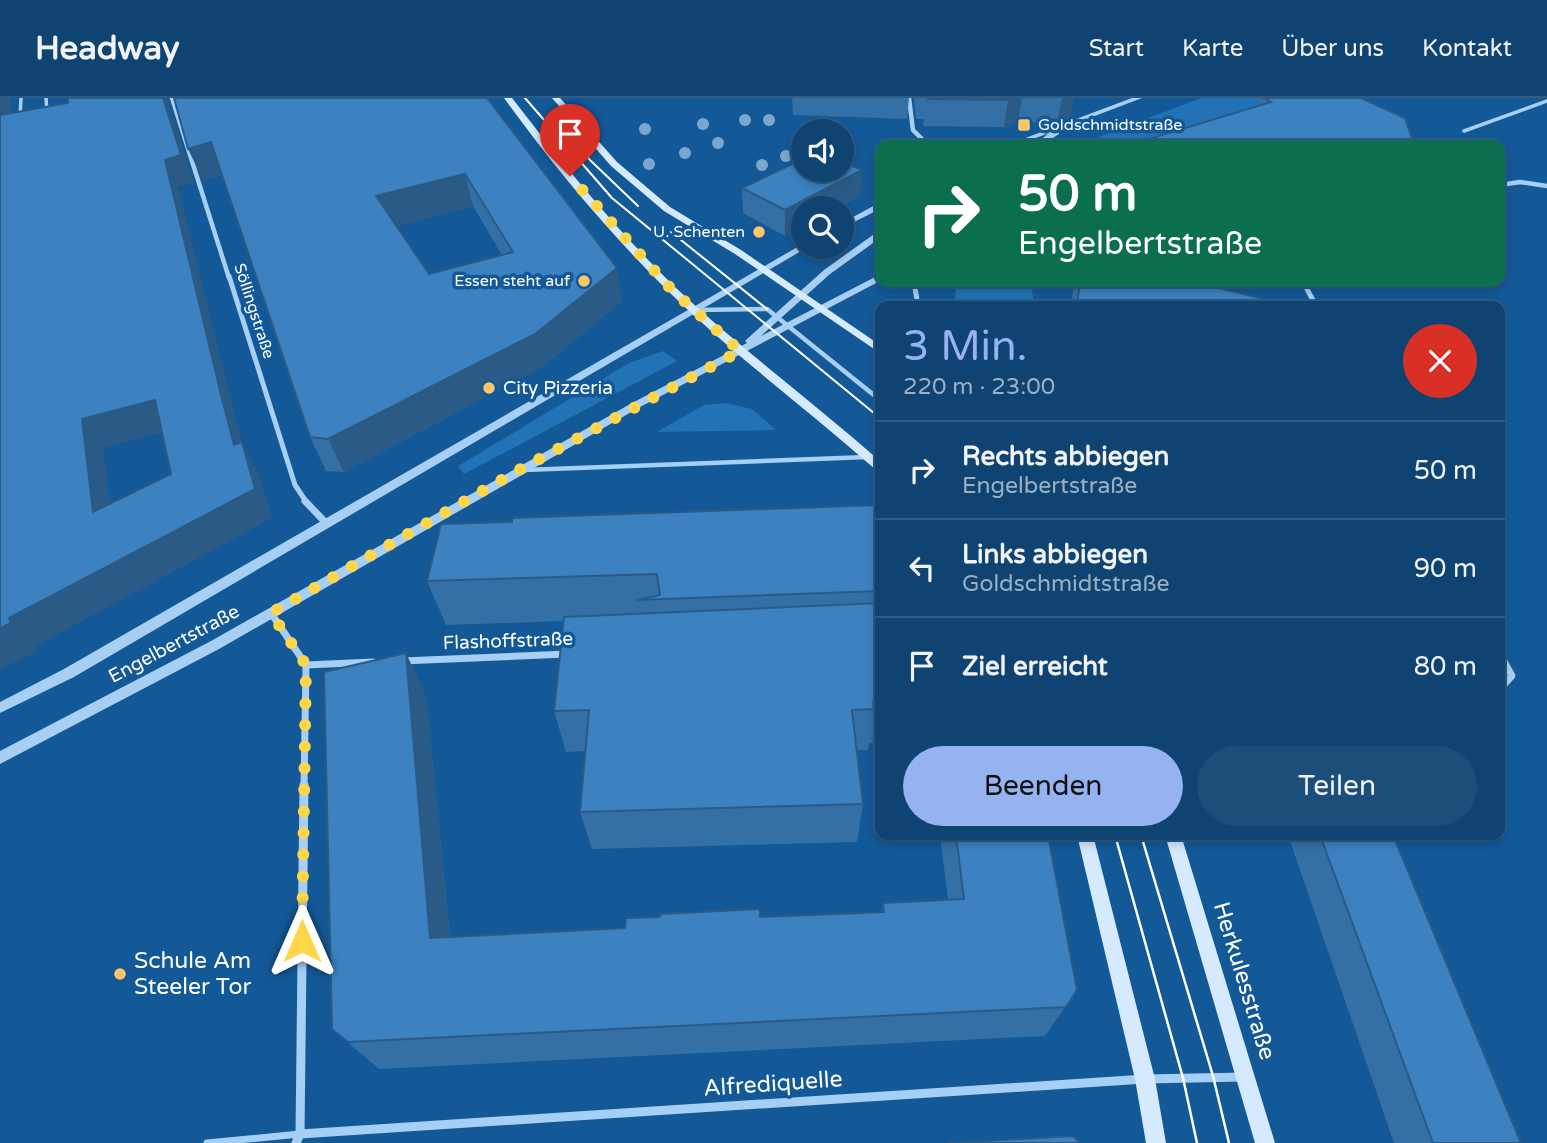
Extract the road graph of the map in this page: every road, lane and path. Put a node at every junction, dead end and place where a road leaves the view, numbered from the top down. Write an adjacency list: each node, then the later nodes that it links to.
1 (21, 98): 12 (lane)
2 (46, 98): 10 (lane)
3 (173, 98): 8 (street); 36 (street, Söllingstraße)
4 (508, 98): 26 (main road)
5 (556, 98): 23 (main road)
6 (909, 98): 14 (street)
7 (1139, 98): 11 (street)
8 (160, 101)
9 (1547, 101): 13 (lane)
10 (48, 122)
11 (1067, 123): 15 (street); 16 (street)
12 (20, 128)
13 (1464, 131)
14 (923, 140)
15 (1024, 140)
16 (1045, 140)
17 (1505, 184): 18 (street)
18 (1547, 186)
19 (875, 209): 20 (street)
20 (854, 220)
21 (875, 238): 25 (street)
22 (791, 254): 23 (street, Engelbertstraße)
23 (762, 270): 25 (main road); 26 (street, Engelbertstraße)
24 (875, 281): 27 (street, Engelbertstraße)
25 (798, 296): 27 (main road); 28 (street)
26 (695, 310): 28 (lane); 31 (main road); 36 (street, Engelbertstraße)
27 (818, 310): 29 (street, Engelbertstraße); 30 (main road)
28 (776, 315): 29 (lane); 31 (street)
29 (788, 326): 31 (street, Engelbertstraße); 32 (lane)
30 (875, 348)
31 (740, 351): 33 (main road); 35 (street, Engelbertstraße)
32 (875, 396)
33 (869, 457): 34 (main road); 35 (lane)
34 (875, 462)
35 (517, 471): 37 (street, Engelbertstraße)
36 (326, 523): 42 (street, Engelbertstraße)
37 (271, 613): 40 (street); 43 (street, Engelbertstraße)
38 (579, 653): 40 (street, Flashoffstraße)
39 (1505, 664): 41 (street)
40 (306, 665): 48 (street)
41 (1505, 683)
42 (0, 708)
43 (0, 758)
44 (1086, 840): 47 (main road)
45 (1175, 840): 46 (main road, Herkulesstraße)
46 (1248, 1077): 47 (street, Alfrediquelle); 51 (main road, Herkulesstraße)
47 (1145, 1079): 48 (street, Alfrediquelle); 50 (main road)
48 (298, 1138): 49 (lane)
49 (207, 1143)
50 (1156, 1143)
51 (1265, 1143)

